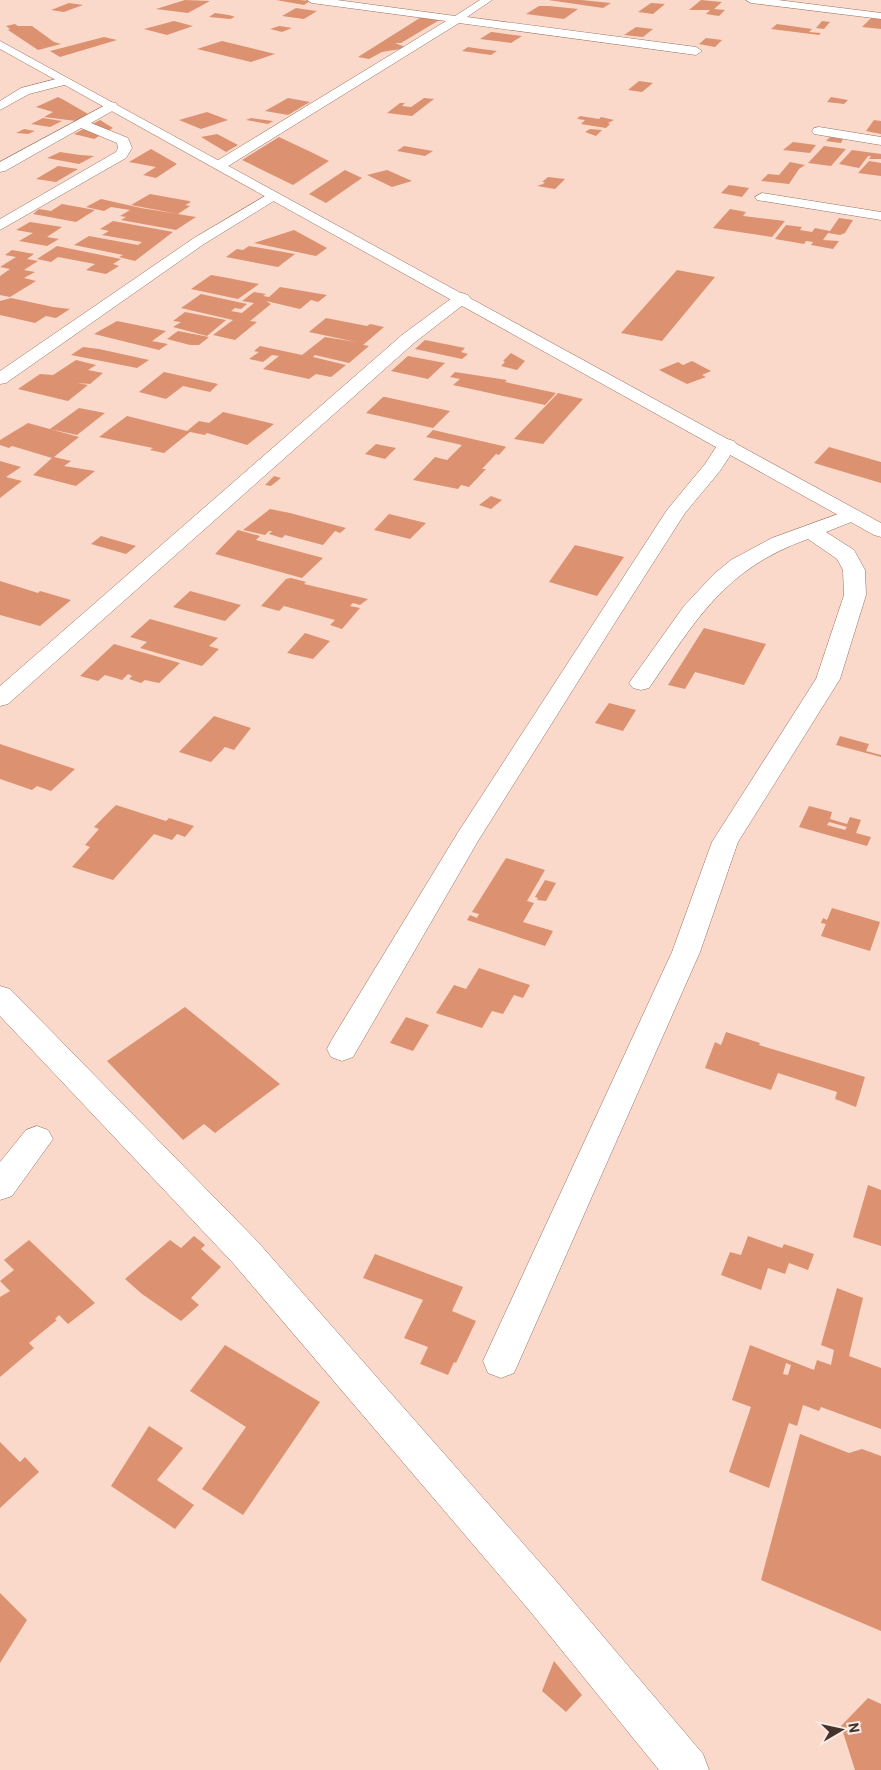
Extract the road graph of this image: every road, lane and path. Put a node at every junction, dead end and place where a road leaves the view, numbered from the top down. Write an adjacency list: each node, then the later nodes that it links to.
1 (312, 0): 7 (street)
2 (487, 0): 7 (street)
3 (751, 0): 5 (street)
4 (868, 0): 5 (street)
5 (855, 12): 6 (street)
6 (881, 16)
7 (456, 20): 9 (street); 16 (street)
8 (0, 44): 10 (street)
9 (696, 51)
10 (64, 80): 11 (street); 12 (street)
11 (0, 106)
12 (112, 106): 13 (street); 16 (street)
13 (80, 124): 17 (street); 21 (street)
14 (819, 131): 15 (street)
15 (881, 141)
16 (220, 165): 18 (street)
17 (0, 168)
18 (272, 196): 22 (street); 23 (street)
19 (762, 197): 20 (street)
20 (881, 216)
21 (0, 225)
22 (462, 298): 24 (street); 29 (street)
23 (0, 379)
24 (727, 445): 25 (street); 31 (street)
25 (852, 515): 26 (street); 27 (street)
26 (881, 531)
27 (812, 532): 28 (street); 34 (street)
28 (641, 682)
29 (0, 700)
30 (0, 997): 35 (street)
31 (342, 1049)
32 (36, 1139): 33 (street)
33 (0, 1186)
34 (501, 1361)
35 (687, 1770)

